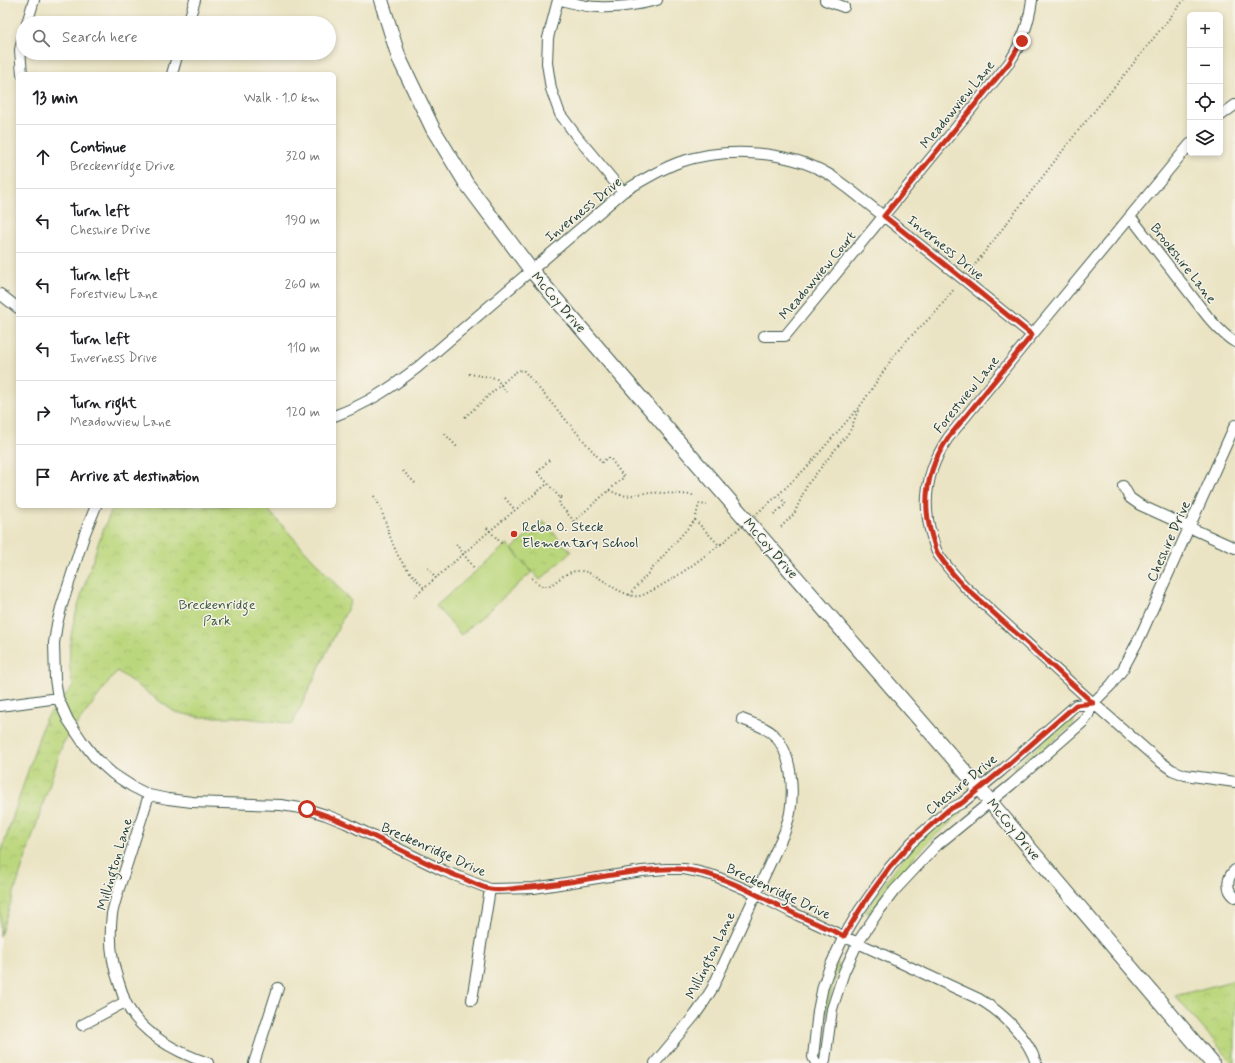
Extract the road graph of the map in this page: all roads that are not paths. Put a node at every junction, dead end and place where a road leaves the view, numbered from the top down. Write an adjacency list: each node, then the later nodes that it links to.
1 (34, 0): 9 (street)
2 (195, 0): 10 (street)
3 (381, 0): 21 (street, McCoy Drive)
4 (560, 0): 5 (street); 18 (street)
5 (658, 0)
6 (825, 0): 8 (street)
7 (1032, 0): 19 (street, Meadowview Lane)
8 (844, 7)
9 (29, 16)
10 (190, 16)
11 (20, 60): 13 (street)
12 (176, 60): 14 (street)
13 (22, 72)
14 (173, 72)
15 (1235, 104): 16 (street)
16 (1223, 114)
17 (1187, 148): 20 (street, Forestview Lane)
18 (623, 192): 19 (street, Inverness Drive); 21 (street, Inverness Drive)
19 (884, 216): 24 (street, Inverness Drive); 25 (street, Meadowview Court)
20 (1130, 216): 24 (street, Forestview Lane); 26 (street, Brookshire Lane)
21 (531, 270): 27 (street, Inverness Drive); 38 (street, McCoy Drive)
22 (0, 294): 23 (street)
23 (16, 306)
24 (1032, 335): 34 (street, Forestview Lane)
25 (764, 336)
26 (1235, 342)
27 (336, 415)
28 (1235, 425): 31 (street, Cheshire Drive)
29 (1123, 486): 31 (street)
30 (95, 508): 33 (street, Breckenridge Drive)
31 (1190, 528): 32 (street); 34 (street, Cheshire Drive)
32 (1235, 548)
33 (58, 698): 35 (street); 39 (street, Breckenridge Drive)
34 (1093, 703): 37 (street, Forestview Lane); 38 (street, Cheshire Drive); 40 (street, Cheshire Drive)
35 (0, 706)
36 (742, 719): 43 (street, Millington Lane)
37 (1235, 782)
38 (979, 788): 40 (street, McCoy Drive); 45 (street, Cheshire Drive)
39 (149, 795): 42 (street, Breckenridge Drive); 49 (street, Millington Lane)
40 (990, 802): 46 (street, Cheshire Drive); 57 (street, McCoy Drive)
41 (1235, 870): 44 (street)
42 (490, 889): 43 (street, Breckenridge Drive); 48 (street)
43 (756, 894): 45 (street, Breckenridge Drive); 53 (street, Millington Lane)
44 (1235, 897)
45 (844, 936): 46 (street, Breckenridge Drive); 54 (street, Cheshire Drive)
46 (858, 942): 55 (street, Cheshire Drive); 56 (street, Breckenridge Drive)
47 (278, 988): 52 (street)
48 (472, 1000)
49 (125, 1002): 50 (street); 51 (street, Millington Lane)
50 (82, 1025)
51 (208, 1063)
52 (254, 1063)
53 (655, 1063)
54 (816, 1063)
55 (824, 1063)
56 (1036, 1063)
57 (1212, 1063)

